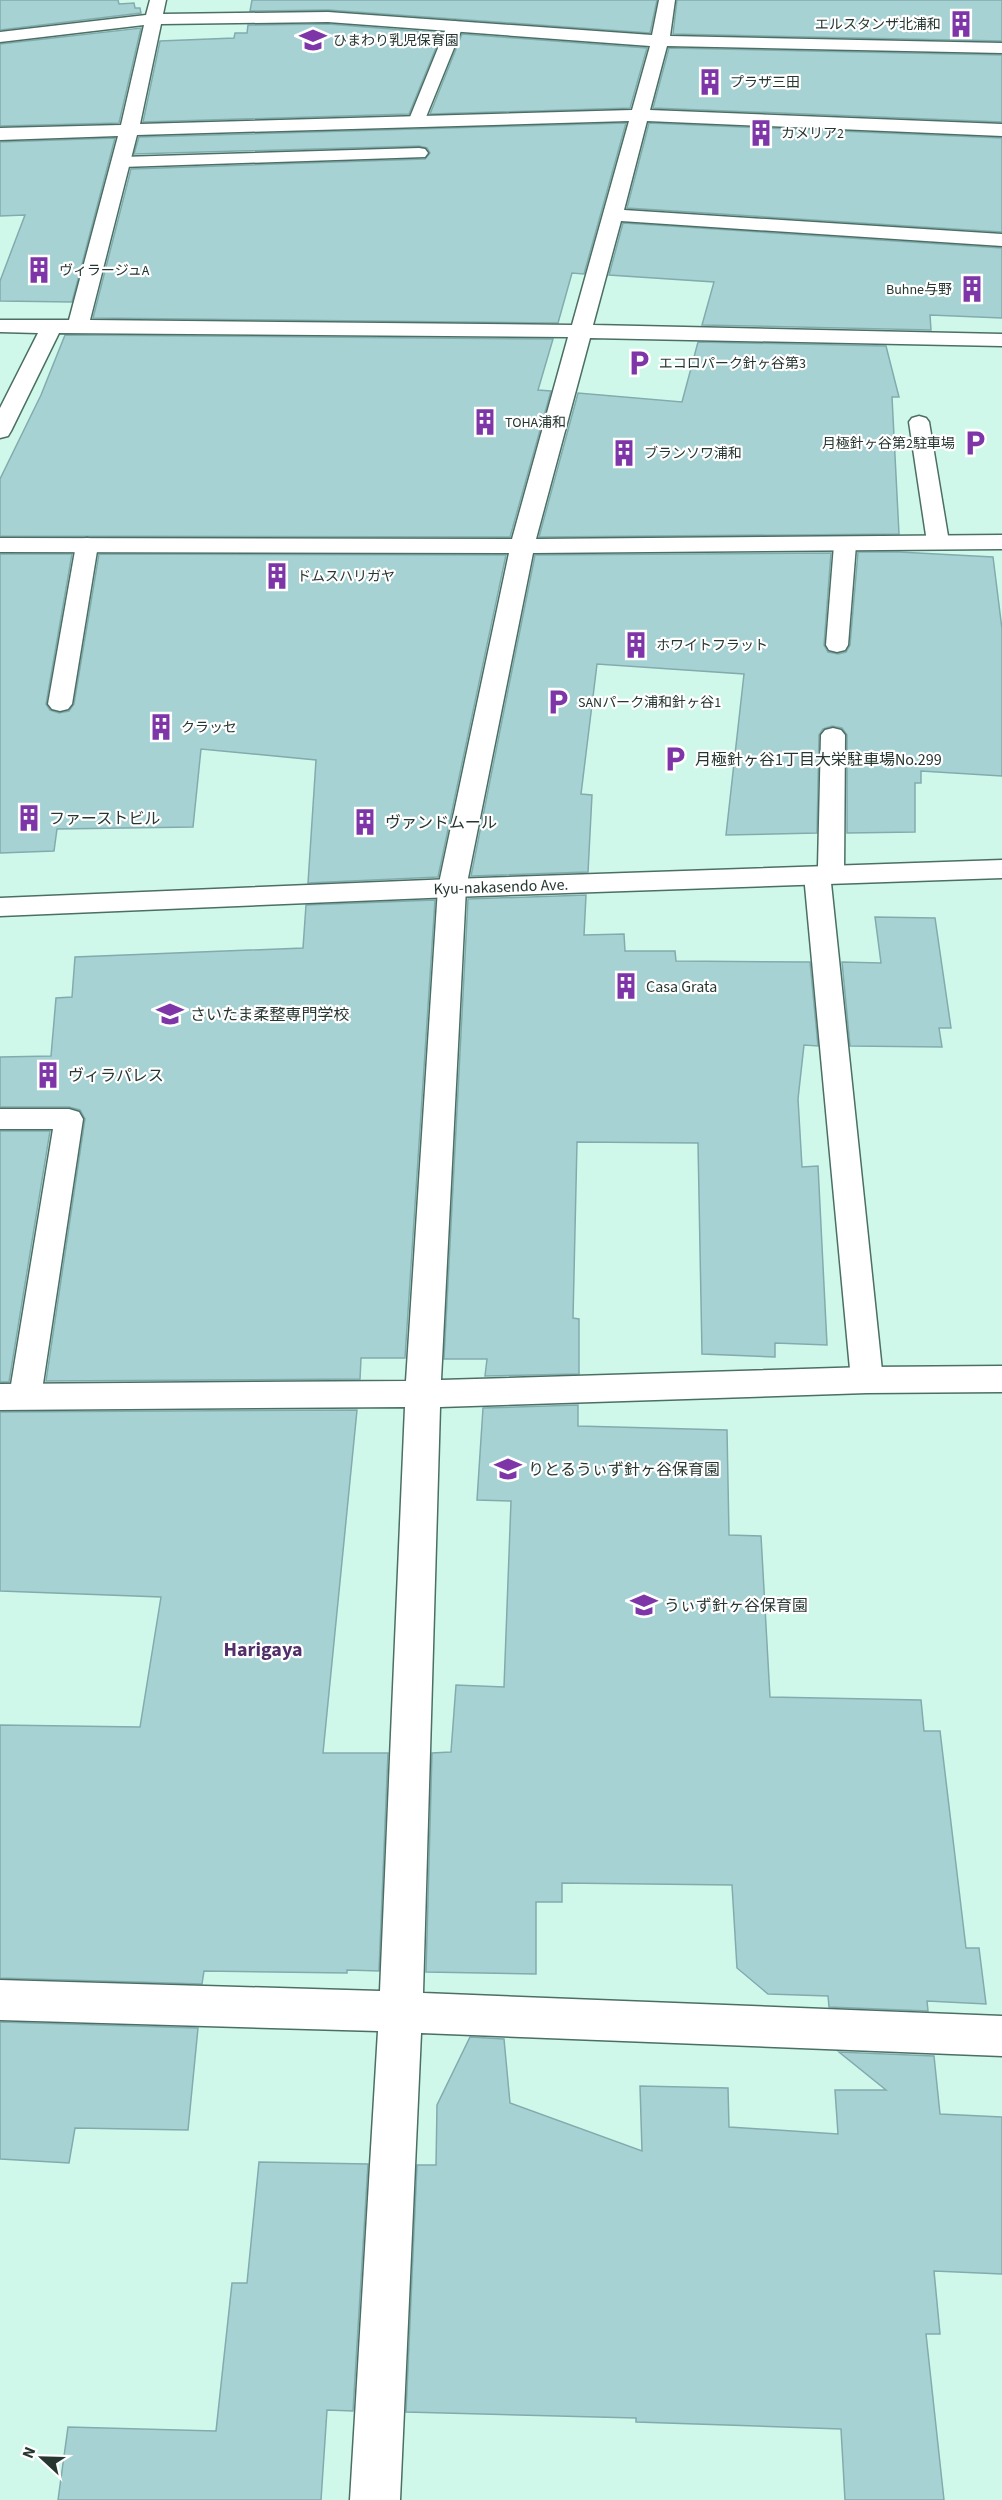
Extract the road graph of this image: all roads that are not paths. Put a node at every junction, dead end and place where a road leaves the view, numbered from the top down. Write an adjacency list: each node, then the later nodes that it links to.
1 (667, 0): 5 (street)
2 (156, 9): 3 (street); 4 (street); 9 (street)
3 (455, 26): 5 (street); 8 (lane)
4 (0, 37)
5 (660, 41): 6 (street); 7 (street)
6 (1002, 48)
7 (640, 115): 9 (street); 10 (street); 14 (street)
8 (418, 117)
9 (129, 130): 11 (street); 13 (street)
10 (1002, 130)
11 (0, 134)
12 (419, 153): 13 (lane)
13 (122, 162): 18 (street)
14 (613, 215): 15 (street); 19 (street)
15 (1002, 240)
16 (0, 327): 17 (street)
17 (51, 327): 18 (street); 22 (street)
18 (78, 327): 19 (street)
19 (582, 332): 20 (street); 28 (street)
20 (1002, 340)
21 (919, 422): 23 (lane)
22 (0, 431)
23 (938, 542): 24 (street); 27 (street)
24 (1002, 542)
25 (0, 545): 26 (street)
26 (87, 545): 28 (street); 30 (lane)
27 (845, 545): 28 (street); 29 (lane)
28 (522, 546): 34 (street)
29 (837, 645)
30 (60, 704)
31 (833, 735): 33 (lane)
32 (1002, 869): 33 (street, Kyu-nakasendo Ave.)
33 (824, 875): 34 (street, Kyu-nakasendo Ave.); 38 (lane)
34 (452, 888): 35 (street, Kyu-nakasendo Ave.); 39 (street)
35 (0, 907)
36 (0, 1119): 40 (lane)
37 (1002, 1379): 38 (street)
38 (867, 1380): 39 (street)
39 (423, 1394): 40 (street); 42 (street)
40 (12, 1397)
41 (0, 2000): 42 (street)
42 (401, 2012): 43 (street); 44 (street)
43 (1002, 2036)
44 (375, 2500)

